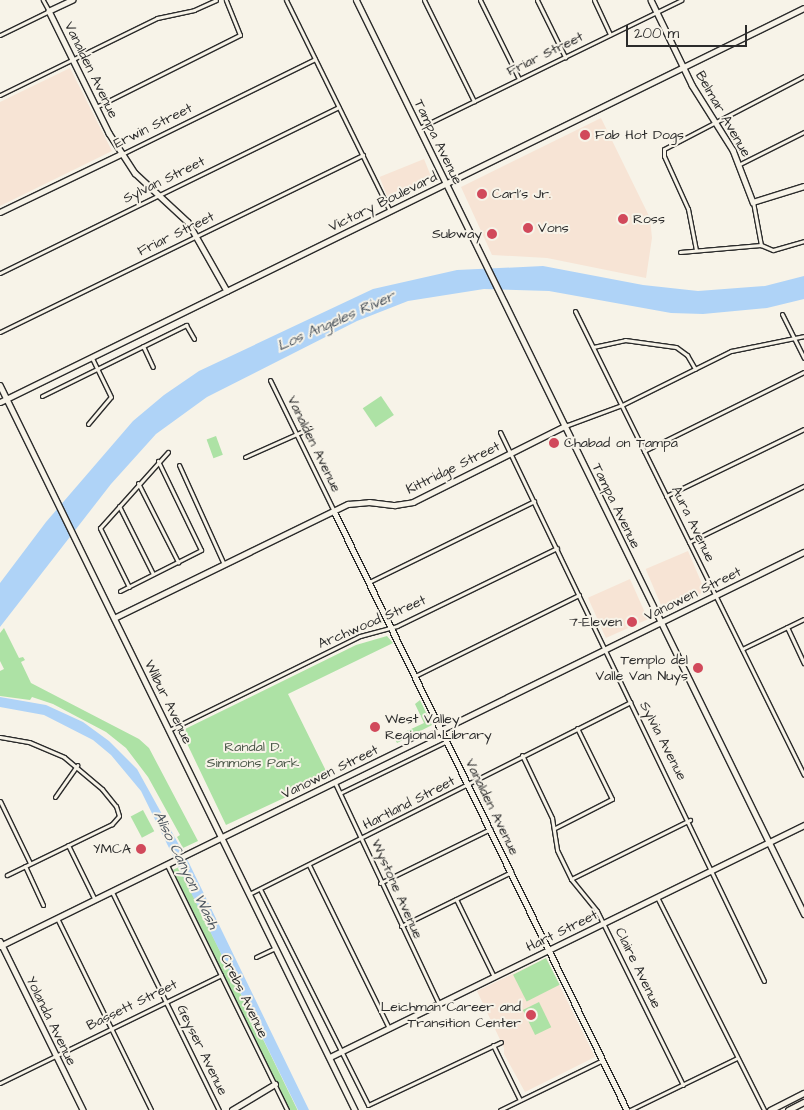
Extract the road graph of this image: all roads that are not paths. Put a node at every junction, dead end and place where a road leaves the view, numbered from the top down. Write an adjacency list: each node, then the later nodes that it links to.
1 (43, 0): 14 (street, Vanalden Avenue)
2 (73, 0): 14 (street)
3 (216, 0): 19 (street)
4 (226, 0): 26 (street)
5 (286, 0): 20 (street)
6 (356, 0): 29 (main road, Tampa Avenue)
7 (424, 0): 25 (street)
8 (480, 0): 23 (street)
9 (537, 0): 18 (street)
10 (594, 0): 16 (street)
11 (651, 0): 15 (street, Belmar Avenue)
12 (681, 0): 15 (street, Friar Street)
13 (804, 8): 21 (main road, Victory Boulevard)
14 (49, 11): 17 (street); 19 (street, Vanalden Avenue)
15 (657, 12): 16 (street, Friar Street); 21 (street, Belmar Avenue)
16 (610, 34): 18 (street, Friar Street)
17 (0, 35)
18 (564, 57): 23 (street, Friar Street)
19 (73, 59): 24 (street); 26 (street, Vanalden Avenue)
20 (315, 59): 27 (street); 31 (street, Erwin Street)
21 (684, 68): 28 (street, Belmar Avenue); 34 (main road, Victory Boulevard)
22 (804, 76): 28 (street)
23 (519, 79): 25 (street, Friar Street)
24 (0, 95)
25 (474, 101): 29 (street, Friar Street)
26 (96, 107): 31 (street, Vanalden Avenue)
27 (339, 107): 32 (street); 36 (street, Sylvan Street)
28 (716, 119): 33 (street, Belmar Avenue); 43 (street)
29 (419, 128): 34 (main road, Tampa Avenue)
30 (804, 132): 33 (street)
31 (121, 154): 36 (street, Vanalden Avenue); 39 (street, Erwin Street)
32 (363, 155): 38 (street); 40 (street, Friar Street)
33 (740, 164): 37 (street, Belmar Avenue)
34 (446, 184): 38 (main road, Victory Boulevard); 68 (main road, Tampa Avenue)
35 (804, 186): 37 (street)
36 (159, 195): 40 (street, Vanalden Avenue); 45 (street, Sylvan Street)
37 (753, 202): 42 (street, Belmar Avenue)
38 (390, 210): 46 (main road, Victory Boulevard)
39 (0, 212)
40 (198, 236): 46 (street, Vanalden Avenue); 49 (street, Friar Street)
41 (804, 241): 42 (street)
42 (761, 245): 43 (street)
43 (696, 250): 44 (street)
44 (680, 252)
45 (0, 273)
46 (227, 291): 55 (main road, Victory Boulevard)
47 (575, 311): 54 (street, Aura Avenue)
48 (782, 314): 51 (street)
49 (0, 332)
50 (804, 336): 51 (street, Kittridge Street)
51 (794, 338): 56 (street); 59 (street, Kittridge Street)
52 (194, 339): 53 (street)
53 (143, 346): 57 (street); 58 (street)
54 (593, 347): 59 (street); 66 (street, Aura Avenue)
55 (92, 357): 58 (street); 64 (main road, Victory Boulevard)
56 (804, 358)
57 (153, 366)
58 (97, 368): 63 (street); 67 (street)
59 (694, 369): 66 (street, Kittridge Street)
60 (804, 372): 73 (street)
61 (270, 380): 72 (street, Vanalden Avenue)
62 (0, 384): 64 (street, Wilbur Avenue)
63 (42, 396)
64 (7, 399): 65 (main road, Victory Boulevard); 96 (street, Wilbur Avenue)
65 (0, 402)
66 (622, 405): 68 (street, Kittridge Street); 73 (street, Aura Avenue)
67 (88, 424)
68 (565, 426): 75 (street, Kittridge Street); 98 (main road, Tampa Avenue)
69 (310, 428): 72 (street)
70 (804, 429): 81 (street)
71 (500, 432): 75 (street, Sylvia Avenue)
72 (297, 434): 76 (street); 84 (street, Vanalden Avenue)
73 (644, 451): 81 (street, Aura Avenue)
74 (168, 452): 77 (street)
75 (511, 453): 82 (street, Sylvia Avenue); 84 (street, Kittridge Street)
76 (245, 458)
77 (158, 461): 79 (street); 88 (street)
78 (179, 465): 89 (street)
79 (138, 483): 83 (street); 88 (street)
80 (804, 486): 85 (street)
81 (666, 496): 85 (street, Aura Avenue)
82 (534, 501): 86 (street, Sylvia Avenue); 91 (street)
83 (119, 506): 90 (street); 92 (street)
84 (334, 511): 89 (street, Kittridge Street); 91 (street, Vanalden Avenue)
85 (689, 542): 95 (street, Aura Avenue)
86 (557, 548): 94 (street, Sylvia Avenue); 99 (street, Archwood Street)
87 (804, 552): 95 (street, Vanowen Street)
88 (178, 562): 90 (street)
89 (224, 564): 96 (street, Kittridge Street)
90 (153, 574): 92 (street)
91 (369, 582): 99 (street, Vanalden Avenue)
92 (129, 586): 93 (street)
93 (120, 591)
94 (579, 595): 102 (street, Sylvia Avenue); 104 (street)
95 (716, 596): 98 (street, Vanowen Street); 101 (street, Aura Avenue)
96 (114, 618): 107 (street, Wilbur Avenue)
97 (804, 619): 100 (street)
98 (661, 623): 102 (street, Vanowen Street); 125 (main road, Tampa Avenue)
99 (392, 628): 104 (street, Vanalden Avenue); 107 (street, Archwood Street)
100 (787, 628): 101 (street); 103 (street)
101 (742, 649): 113 (street, Aura Avenue)
102 (607, 650): 105 (street, Sylvia Avenue); 108 (street, Vanowen Street)
103 (804, 663)
104 (415, 676): 108 (street, Vanalden Avenue)
105 (630, 702): 106 (street, Hartland Street); 119 (street, Sylvia Avenue)
106 (577, 728): 111 (street, Hartland Street); 121 (street)
107 (169, 730): 123 (street, Wilbur Avenue)
108 (441, 730): 110 (street, Vanalden Avenue); 114 (street, Vanowen Street)
109 (0, 737): 112 (street)
110 (447, 741): 115 (street, Vanalden Avenue); 116 (street)
111 (522, 755): 115 (street, Hartland Street); 121 (street, Claire Avenue)
112 (77, 766): 117 (street); 126 (street)
113 (804, 775)
114 (335, 783): 116 (street, Wystone Avenue); 123 (street, Vanowen Street)
115 (469, 786): 122 (street, Vanalden Avenue); 124 (street, Hartland Street)
116 (340, 793): 124 (street, Wystone Avenue)
117 (55, 797)
118 (0, 801): 127 (street)
119 (690, 820): 131 (street, Sylvia Avenue); 134 (street)
120 (804, 825): 125 (street, Hart Street)
121 (555, 828): 134 (street, Claire Avenue)
122 (490, 829): 132 (street, Vanalden Avenue); 135 (street)
123 (221, 838): 128 (street, Vanowen Street); 138 (street, Wilbur Avenue)
124 (363, 839): 129 (street, Hartland Street); 135 (street, Wystone Avenue)
125 (769, 842): 131 (street, Hart Street); 143 (main road, Tampa Avenue)
126 (68, 845): 127 (street); 141 (street)
127 (30, 863): 130 (street)
128 (167, 865): 137 (street, Vanowen Street); 151 (street, Crebs Avenue)
129 (309, 865): 136 (street, Hartland Street); 157 (street)
130 (25, 866): 133 (street); 142 (street)
131 (710, 871): 139 (street, Hart Street); 153 (street, Sylvia Avenue)
132 (511, 872): 140 (street); 149 (street, Vanalden Avenue)
133 (7, 875)
134 (571, 879): 145 (street, Claire Avenue)
135 (380, 883): 146 (street, Wystone Avenue)
136 (260, 889): 138 (street, Hartland Street); 160 (street)
137 (112, 892): 141 (street, Vanowen Street); 154 (street, Geyser Avenue)
138 (249, 894): 148 (street, Wilbur Avenue)
139 (657, 897): 145 (street, Hart Street); 163 (street)
140 (456, 899): 146 (street); 152 (street)
141 (95, 900): 144 (street, Vanowen Street)
142 (43, 905)
143 (804, 914)
144 (57, 918): 147 (street, Vanowen Street); 156 (street)
145 (604, 923): 149 (street, Hart Street); 167 (street, Claire Avenue)
146 (401, 926): 155 (street, Wystone Avenue)
147 (1, 944): 161 (street, Yolanda Avenue)
148 (276, 948): 150 (street); 162 (street, Wilbur Avenue)
149 (549, 950): 152 (street, Hart Street); 164 (street, Vanalden Avenue)
150 (256, 957)
151 (221, 975): 154 (street, Bassett Street); 166 (street, Crebs Avenue)
152 (494, 977): 155 (street, Hart Street)
153 (764, 981)
154 (166, 1001): 156 (street, Bassett Street); 173 (street, Geyser Avenue)
155 (439, 1004): 157 (street, Hart Street)
156 (111, 1028): 161 (street, Bassett Street); 172 (street)
157 (389, 1028): 160 (street, Hart Street)
158 (501, 1042): 159 (street)
159 (493, 1046): 160 (street); 169 (street)
160 (340, 1052): 162 (street, Hart Street)
161 (56, 1055): 165 (street, Bassett Street); 171 (street, Yolanda Avenue)
162 (330, 1058): 176 (street, Wilbur Avenue)
163 (737, 1058): 167 (street); 179 (street)
164 (603, 1060): 169 (street); 178 (street, Vanalden Avenue)
165 (0, 1082)
166 (275, 1084): 174 (street); 175 (street, Crebs Avenue)
167 (683, 1084): 178 (street)
168 (804, 1093): 180 (main road)
169 (520, 1100): 177 (street)
170 (804, 1102): 181 (main road)
171 (83, 1110)
172 (151, 1110)
173 (219, 1110)
174 (232, 1110)
175 (287, 1110)
176 (355, 1110)
177 (500, 1110)
178 (629, 1110)
179 (764, 1110)
180 (770, 1110)
181 (788, 1110)

